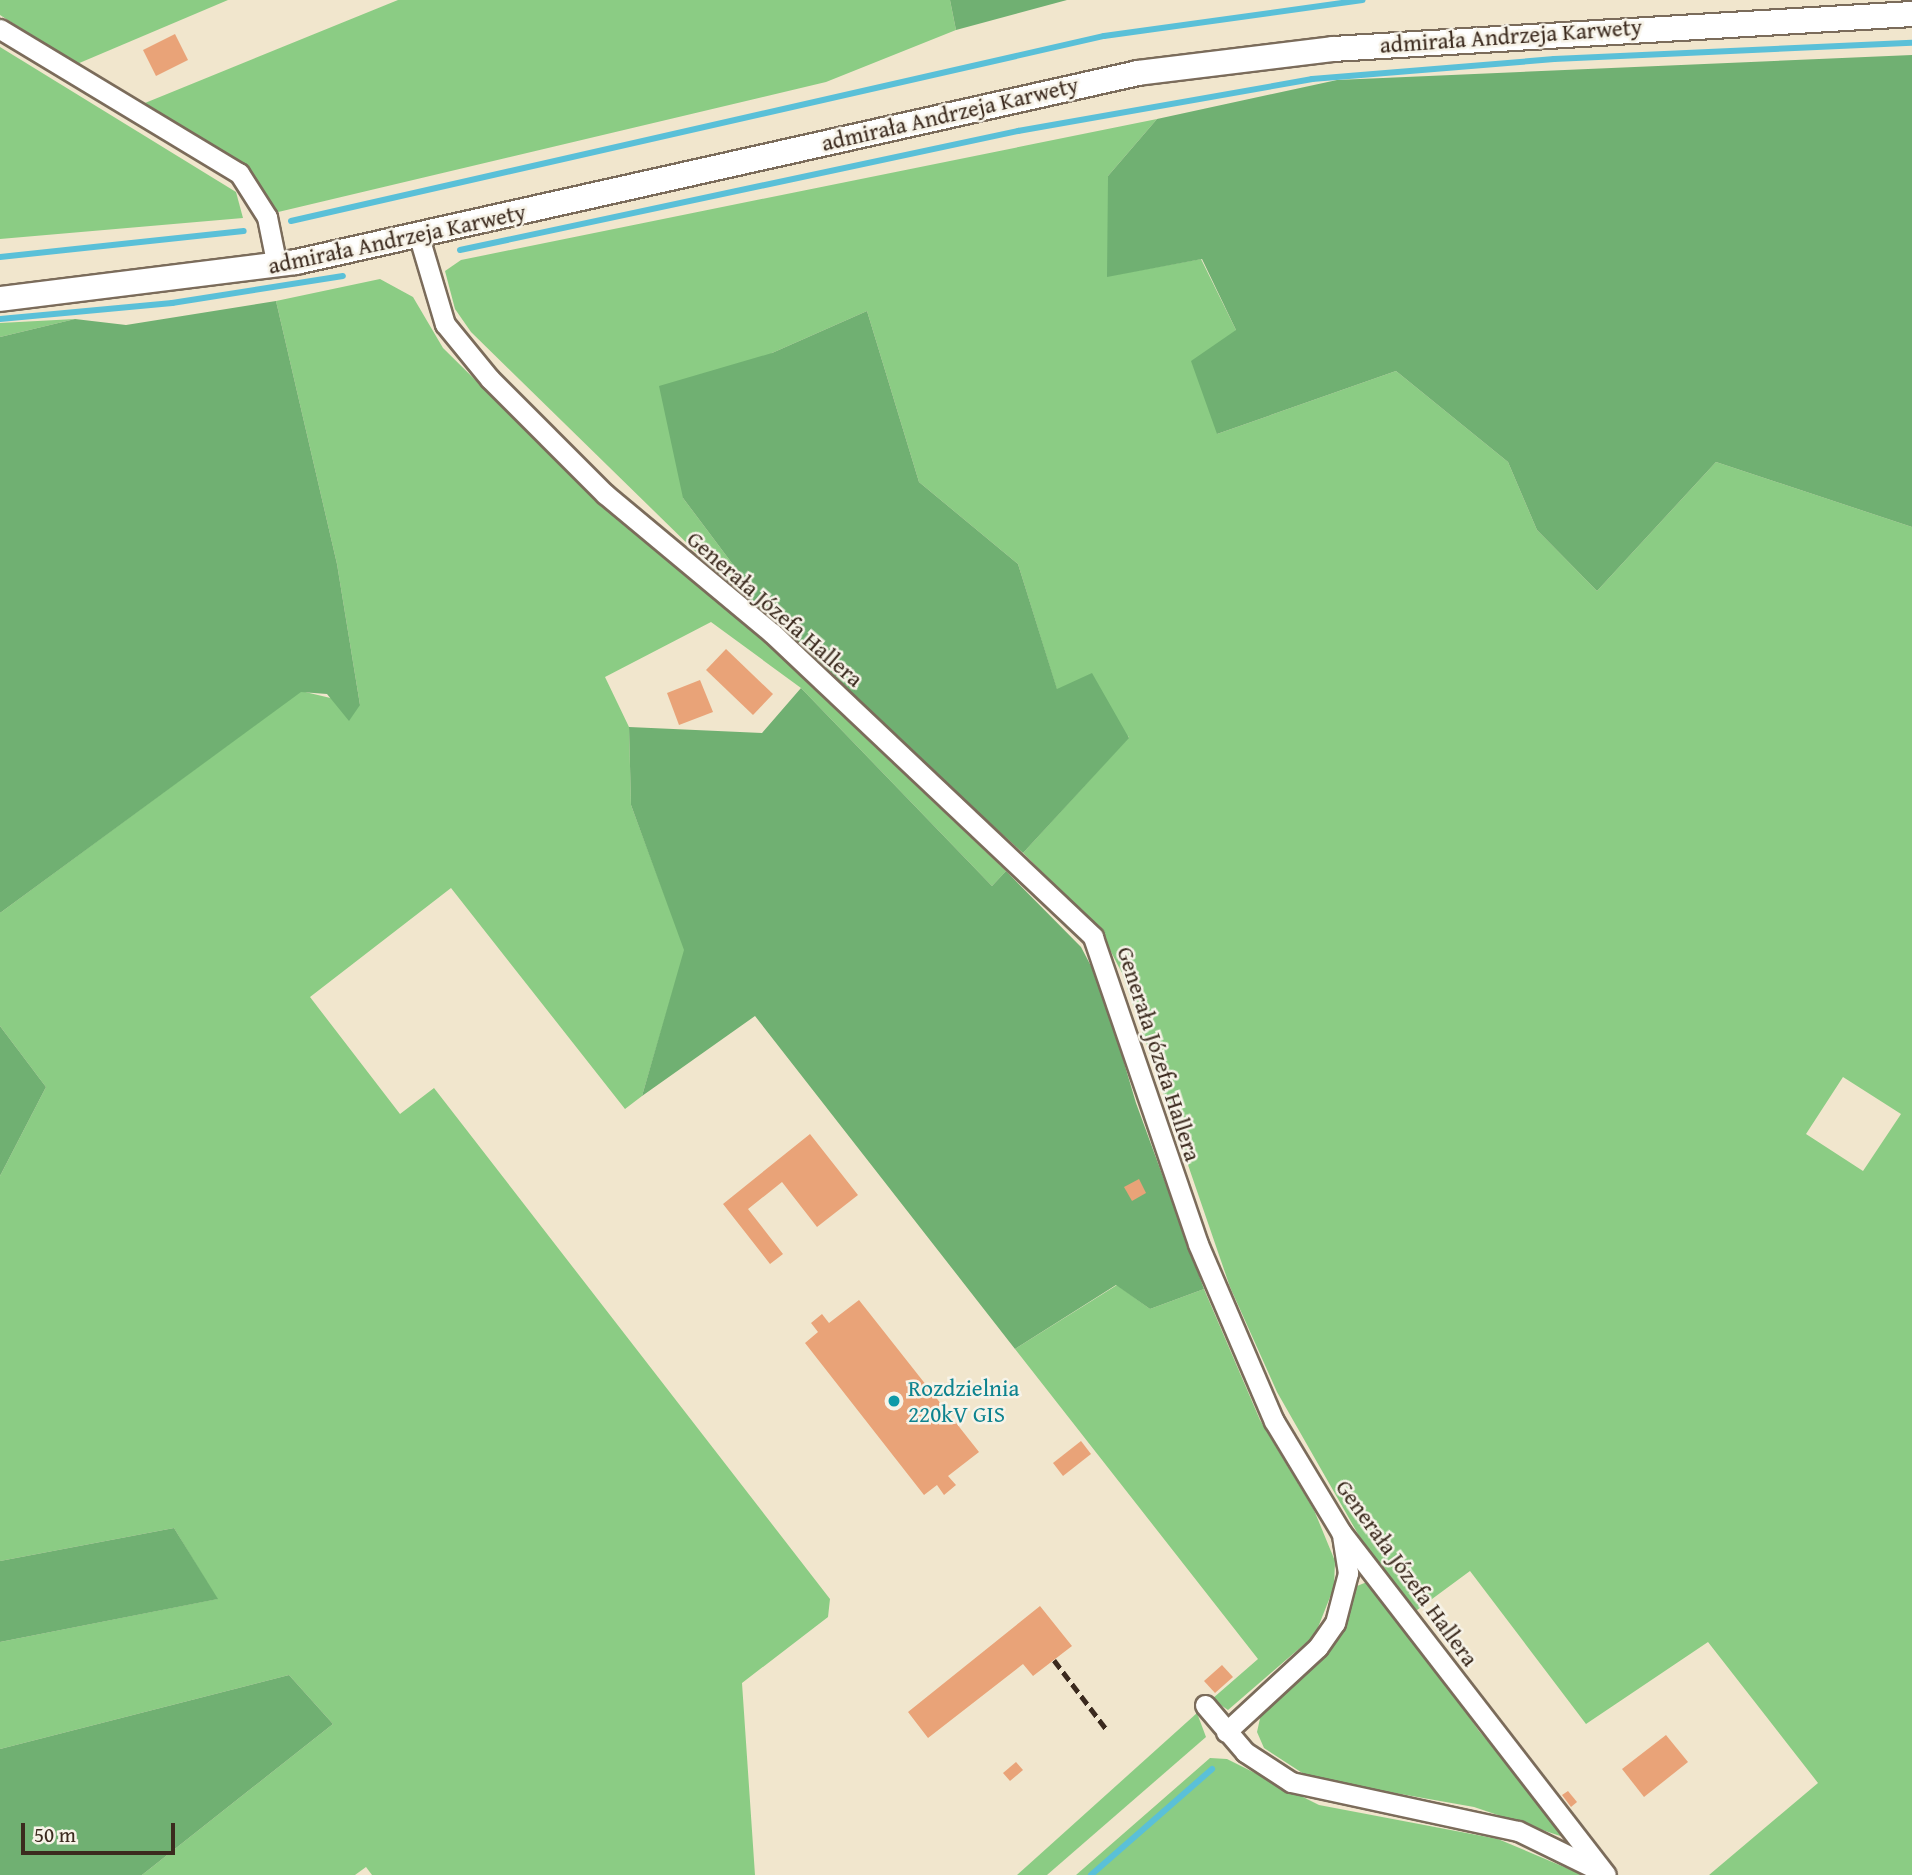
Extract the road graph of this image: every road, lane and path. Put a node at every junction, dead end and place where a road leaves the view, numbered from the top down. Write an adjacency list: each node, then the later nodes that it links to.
1 (1912, 13): 3 (main road, admirała Andrzeja Karwety)
2 (0, 29): 4 (street)
3 (419, 237): 4 (main road, admirała Andrzeja Karwety); 6 (street, Generała Józefa Hallera)
4 (277, 266): 5 (main road, admirała Andrzeja Karwety)
5 (0, 299)
6 (1341, 1532): 8 (street); 9 (street, Generała Józefa Hallera)
7 (1205, 1705): 8 (street)
8 (1226, 1732): 9 (street)
9 (1606, 1875)

